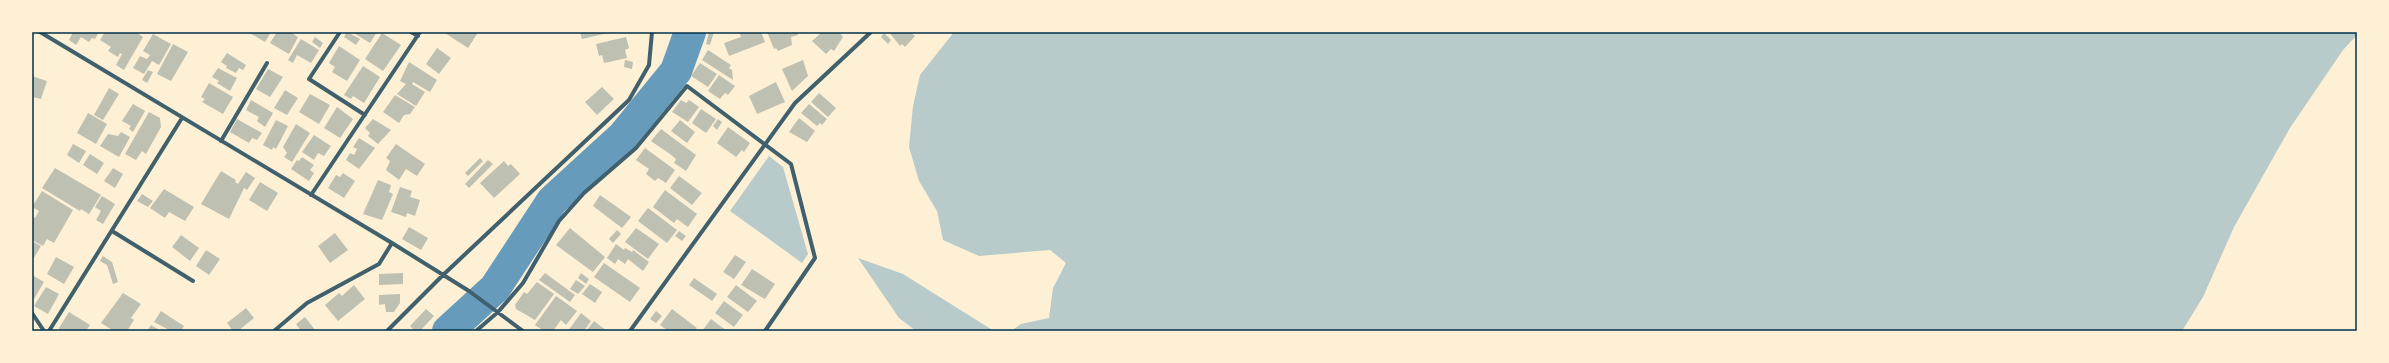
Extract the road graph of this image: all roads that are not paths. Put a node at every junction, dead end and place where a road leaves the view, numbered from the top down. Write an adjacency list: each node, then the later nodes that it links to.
1 (40, 32): 9 (street)
2 (340, 32): 8 (street)
3 (411, 32): 6 (street)
4 (652, 32): 15 (street)
5 (871, 32): 11 (street)
6 (419, 34): 8 (street)
7 (267, 63): 10 (street)
8 (364, 115): 12 (street)
9 (182, 118): 10 (street); 13 (street)
10 (221, 141): 12 (street)
11 (765, 145): 17 (street); 25 (street); 26 (street)
12 (312, 195): 14 (street)
13 (112, 230): 16 (street); 20 (street)
14 (392, 243): 15 (street); 21 (street)
15 (443, 275): 17 (street); 22 (street)
16 (193, 281)
17 (498, 312): 23 (street); 24 (street)
18 (32, 313): 19 (street)
19 (44, 331)
20 (49, 331)
21 (274, 331)
22 (387, 331)
23 (476, 331)
24 (523, 331)
25 (630, 331)
26 (766, 331)

